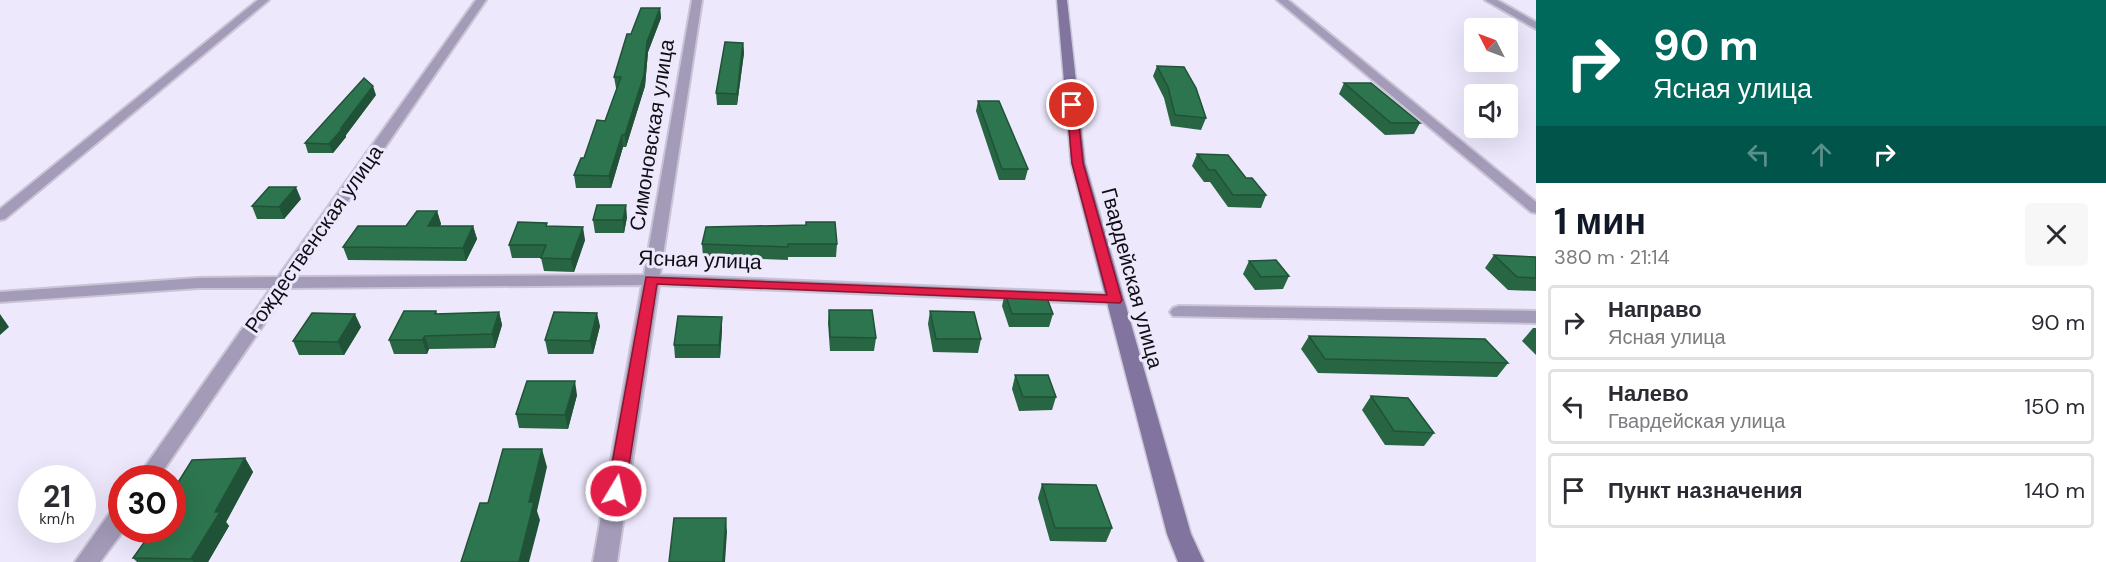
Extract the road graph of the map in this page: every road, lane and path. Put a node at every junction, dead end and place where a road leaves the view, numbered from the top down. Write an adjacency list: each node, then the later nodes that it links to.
1 (264, 0): 9 (street)
2 (481, 0): 11 (street, Рождественская улица)
3 (697, 0): 10 (street, Симоновская улица)
4 (1062, 0): 13 (street, Гвардейская улица)
5 (1282, 0): 8 (street)
6 (1490, 0): 7 (street)
7 (1536, 26)
8 (1536, 209)
9 (0, 216)
10 (651, 280): 11 (street, Ясная улица); 13 (street, Ясная улица); 19 (street, Симоновская улица)
11 (284, 282): 12 (street, Ясная улица); 16 (street, Рождественская улица)
12 (0, 297)
13 (1115, 300): 20 (street, Гвардейская улица)
14 (1179, 312): 15 (street)
15 (1536, 317)
16 (156, 465)
17 (108, 533): 18 (street)
18 (87, 562)
19 (605, 562)
20 (1191, 562)

